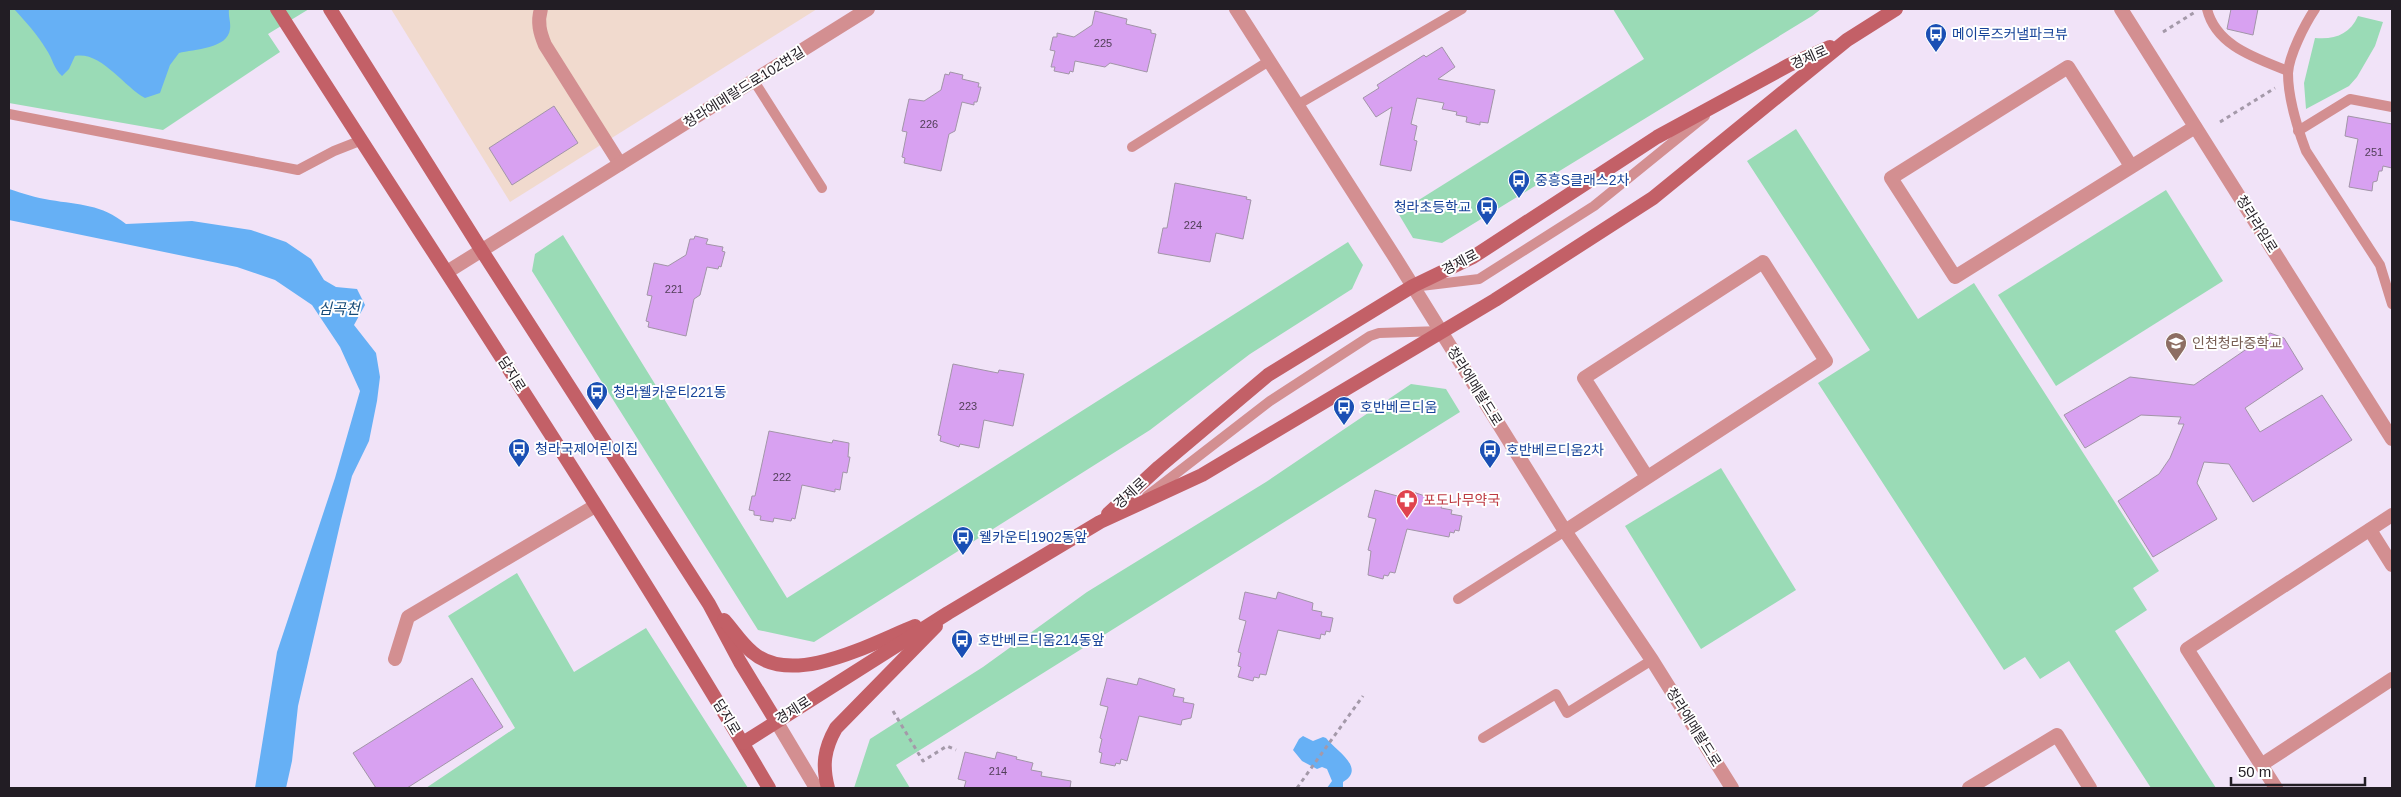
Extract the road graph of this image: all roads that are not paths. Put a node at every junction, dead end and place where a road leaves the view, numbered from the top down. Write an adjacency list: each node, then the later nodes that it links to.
1 (277, 9): 21 (main road, 담지로)
2 (330, 9): 26 (main road)
3 (541, 9): 23 (street)
4 (868, 9): 14 (street, 청라에메랄드로102번길)
5 (1236, 9): 12 (street, 청라에메랄드로)
6 (1462, 9): 16 (lane)
7 (1896, 9): 11 (main road, 경제로)
8 (2121, 9): 19 (street, 청라라임로)
9 (2207, 9): 13 (lane)
10 (2315, 9): 13 (lane)
11 (1847, 40): 15 (main road, 경제로); 30 (main road, 경제로)
12 (1269, 61): 16 (street, 청라에메랄드로); 22 (lane)
13 (2289, 75): 20 (lane)
14 (754, 81): 23 (street, 청라에메랄드로102번길); 25 (lane)
15 (1726, 100): 28 (main road, 경제로); 28 (lane)
16 (1297, 105): 28 (street, 청라에메랄드로)
17 (2392, 107): 20 (lane)
18 (9, 114): 21 (lane)
19 (2195, 127): 24 (street); 31 (street, 청라라임로)
20 (2298, 131): 29 (lane)
21 (362, 140): 27 (main road, 담지로)
22 (1132, 147)
23 (620, 164): 26 (street, 청라에메랄드로102번길)
24 (2131, 166): 24 (street)
25 (822, 188)
26 (482, 251): 27 (street, 청라에메랄드로102번길); 41 (main road)
27 (448, 272): 33 (main road, 담지로)
28 (1413, 286): 30 (street, 청라에메랄드로); 36 (main road, 경제로)
29 (2392, 304)
30 (1441, 331): 34 (main road, 경제로); 34 (lane); 38 (street, 청라에메랄드로)
31 (2392, 439)
32 (1646, 477): 32 (street); 38 (street)
33 (595, 506): 43 (street); 48 (main road, 담지로)
34 (1133, 507): 36 (main road, 경제로)
35 (2392, 515): 37 (street)
36 (1100, 522): 42 (main road, 경제로)
37 (2370, 530): 39 (street); 49 (street)
38 (1565, 531): 40 (lane); 44 (street, 청라에메랄드로)
39 (2392, 565)
40 (1458, 599)
41 (709, 604): 42 (main road); 46 (main road)
42 (948, 613): 46 (main road, 경제로); 52 (main road)
43 (395, 659)
44 (1652, 660): 47 (lane); 53 (street, 청라에메랄드로)
45 (2392, 679): 49 (street)
46 (776, 721): 48 (main road, 경제로); 51 (street)
47 (1483, 738)
48 (743, 743): 50 (main road, 담지로)
49 (2261, 765): 56 (street)
50 (769, 788)
51 (816, 788)
52 (828, 788)
53 (1732, 788)
54 (1969, 788): 55 (street)
55 (2090, 788)
56 (2276, 788)

